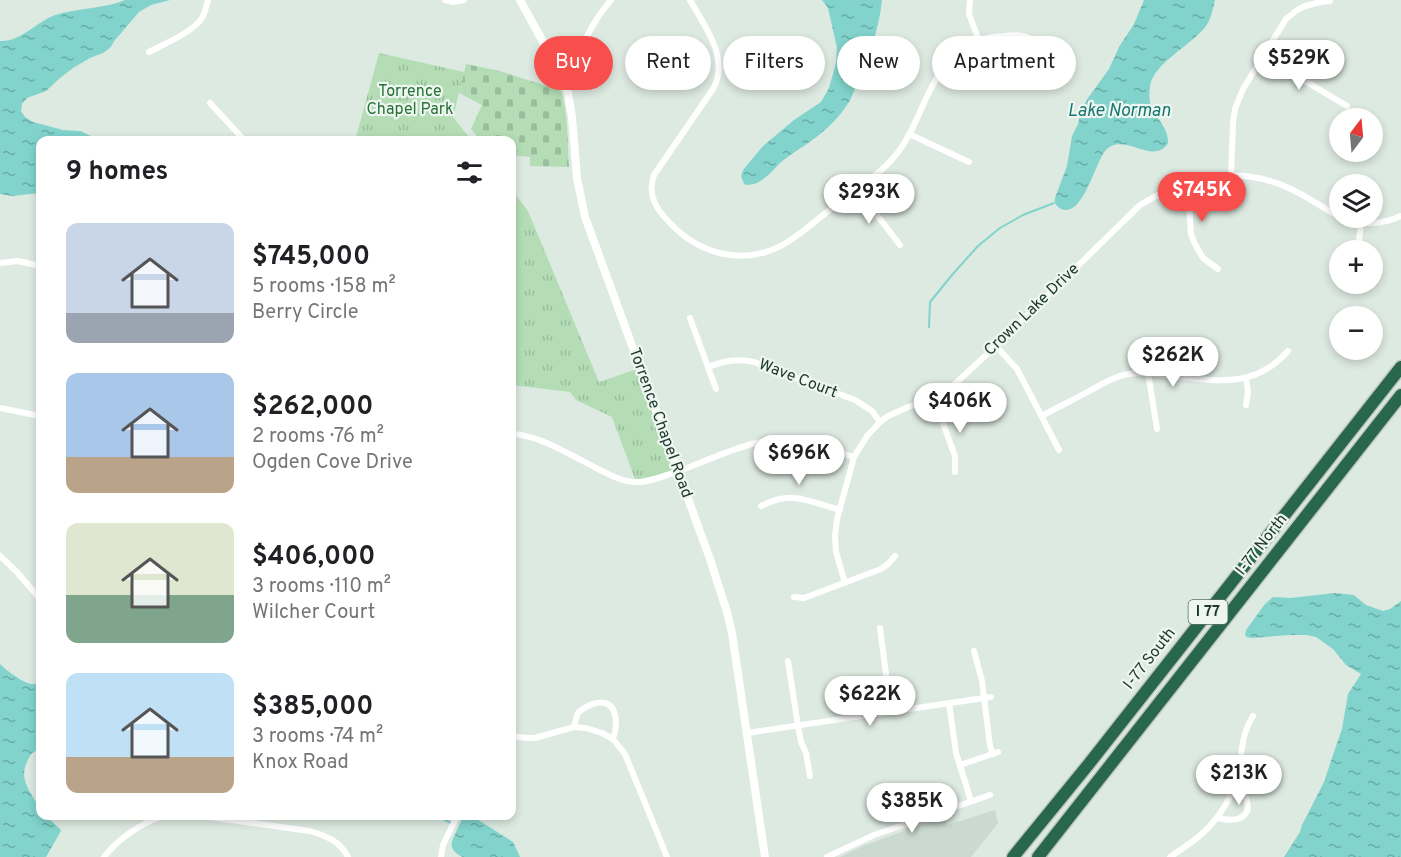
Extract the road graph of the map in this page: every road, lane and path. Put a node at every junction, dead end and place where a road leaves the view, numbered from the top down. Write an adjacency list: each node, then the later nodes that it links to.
1 (208, 0): 12 (street)
2 (445, 0): 3 (street)
3 (464, 0)
4 (520, 0): 9 (street, Torrence Chapel Road)
5 (611, 0): 10 (street)
6 (690, 0): 23 (street)
7 (970, 0): 11 (street)
8 (1330, 1): 13 (street)
9 (540, 36)
10 (587, 36)
11 (977, 36)
12 (149, 52)
13 (1263, 56): 17 (street); 21 (street)
14 (932, 87): 18 (street)
15 (567, 90): 51 (street, Torrence Chapel Road)
16 (210, 103): 19 (street)
17 (1347, 106)
18 (909, 134): 20 (street); 23 (street)
19 (241, 136)
20 (969, 162)
21 (1232, 176): 22 (street, Crown Lake Drive); 24 (street, Crown Lake Drive)
22 (1184, 183): 30 (street); 33 (street, Crown Lake Drive)
23 (856, 189): 27 (street)
24 (1329, 210)
25 (1401, 216): 26 (street, Crown Lake Drive)
26 (1383, 221)
27 (900, 245)
28 (0, 263): 29 (street)
29 (36, 266)
30 (1218, 269)
31 (690, 318): 35 (street)
32 (1143, 341): 37 (street)
33 (996, 346): 41 (street, Crown Lake Drive); 45 (street)
34 (1288, 351): 38 (street)
35 (708, 367): 39 (street); 46 (street, Wave Court)
36 (1401, 367): 87 (highway, I-77 South / I 77)
37 (1148, 373): 38 (street); 45 (street); 47 (street)
38 (1246, 378): 42 (street)
39 (716, 389)
40 (1401, 395): 88 (highway, I-77 North / I 77)
41 (934, 399): 46 (street, Crown Lake Drive); 52 (street)
42 (1246, 405)
43 (0, 408): 44 (street)
44 (36, 415)
45 (1042, 416): 49 (street)
46 (880, 422): 50 (street, Crown Lake Drive)
47 (1157, 429)
48 (516, 434): 51 (street)
49 (1059, 450)
50 (854, 457): 51 (street); 54 (street, Crown Lake Drive)
51 (678, 471): 69 (street, Torrence Chapel Road)
52 (956, 472)
53 (761, 506): 54 (street)
54 (840, 510): 57 (street, Crown Lake Drive)
55 (0, 556): 58 (street)
56 (895, 556): 57 (street)
57 (845, 583): 59 (street)
58 (36, 594)
59 (794, 597)
60 (880, 628): 65 (street)
61 (974, 651): 63 (street)
62 (788, 661): 67 (street)
63 (988, 698): 64 (street); 72 (street)
64 (949, 703): 65 (street); 72 (street)
65 (891, 712): 67 (street)
66 (1253, 716): 74 (street)
67 (798, 726): 69 (street); 73 (street)
68 (574, 727): 70 (street); 71 (street); 71 (street)
69 (747, 733): 85 (street, Torrence Chapel Road)
70 (516, 737)
71 (613, 739): 84 (street)
72 (960, 765): 76 (street)
73 (810, 776)
74 (1234, 789): 77 (street); 77 (street)
75 (990, 795): 76 (street)
76 (971, 801): 86 (street)
77 (1218, 818): 89 (street)
78 (154, 820): 81 (street)
79 (231, 820): 82 (street)
80 (455, 820): 83 (street)
81 (104, 857)
82 (348, 857)
83 (441, 857)
84 (667, 857)
85 (765, 857)
86 (827, 857)
87 (1013, 857)
88 (1038, 857)
89 (1170, 857)

